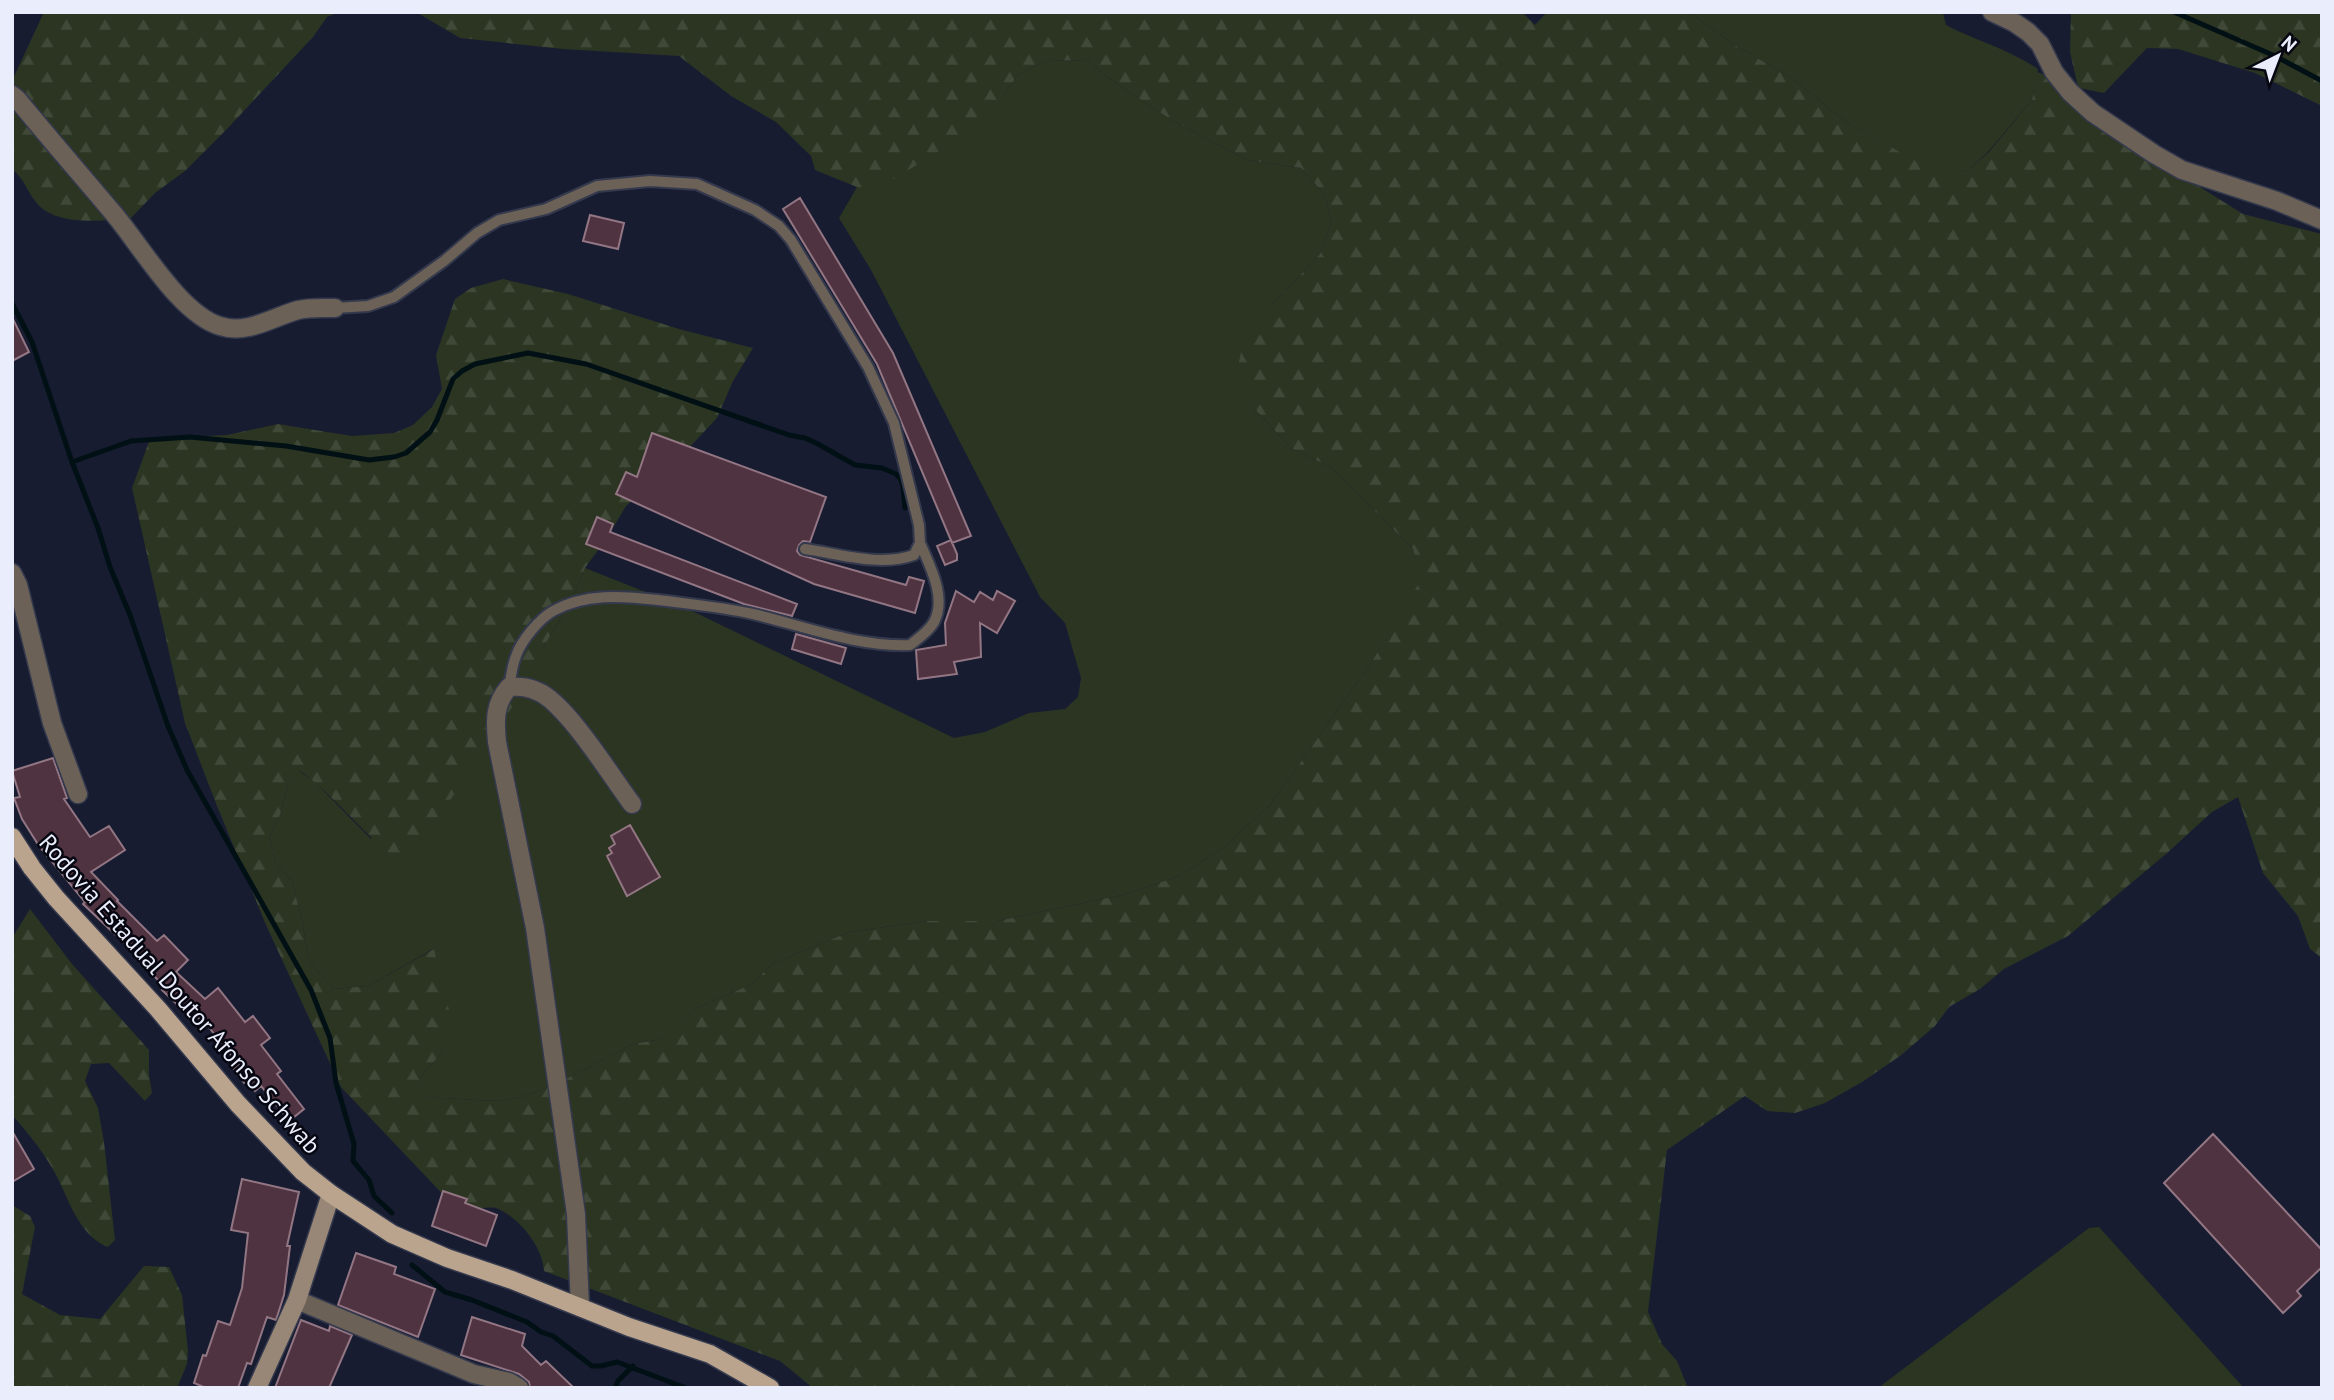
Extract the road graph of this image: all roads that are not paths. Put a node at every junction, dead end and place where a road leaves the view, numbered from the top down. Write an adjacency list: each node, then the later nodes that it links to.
1 (1992, 12): 3 (street)
2 (12, 95): 4 (street)
3 (2322, 220)
4 (335, 308): 5 (lane)
5 (920, 543): 6 (lane); 8 (lane)
6 (805, 549)
7 (12, 573): 9 (street)
8 (509, 687): 10 (street); 14 (street)
9 (78, 793)
10 (632, 804)
11 (12, 837): 12 (main road, Rodovia Estadual Doutor Afonso Schwab)
12 (331, 1194): 13 (street); 14 (main road, Rodovia Estadual Doutor Afonso Schwab)
13 (297, 1300): 15 (street); 16 (street)
14 (580, 1307): 18 (main road, Rodovia Estadual Doutor Afonso Schwab)
15 (471, 1381): 17 (street)
16 (257, 1388)
17 (519, 1388)
18 (770, 1388)

